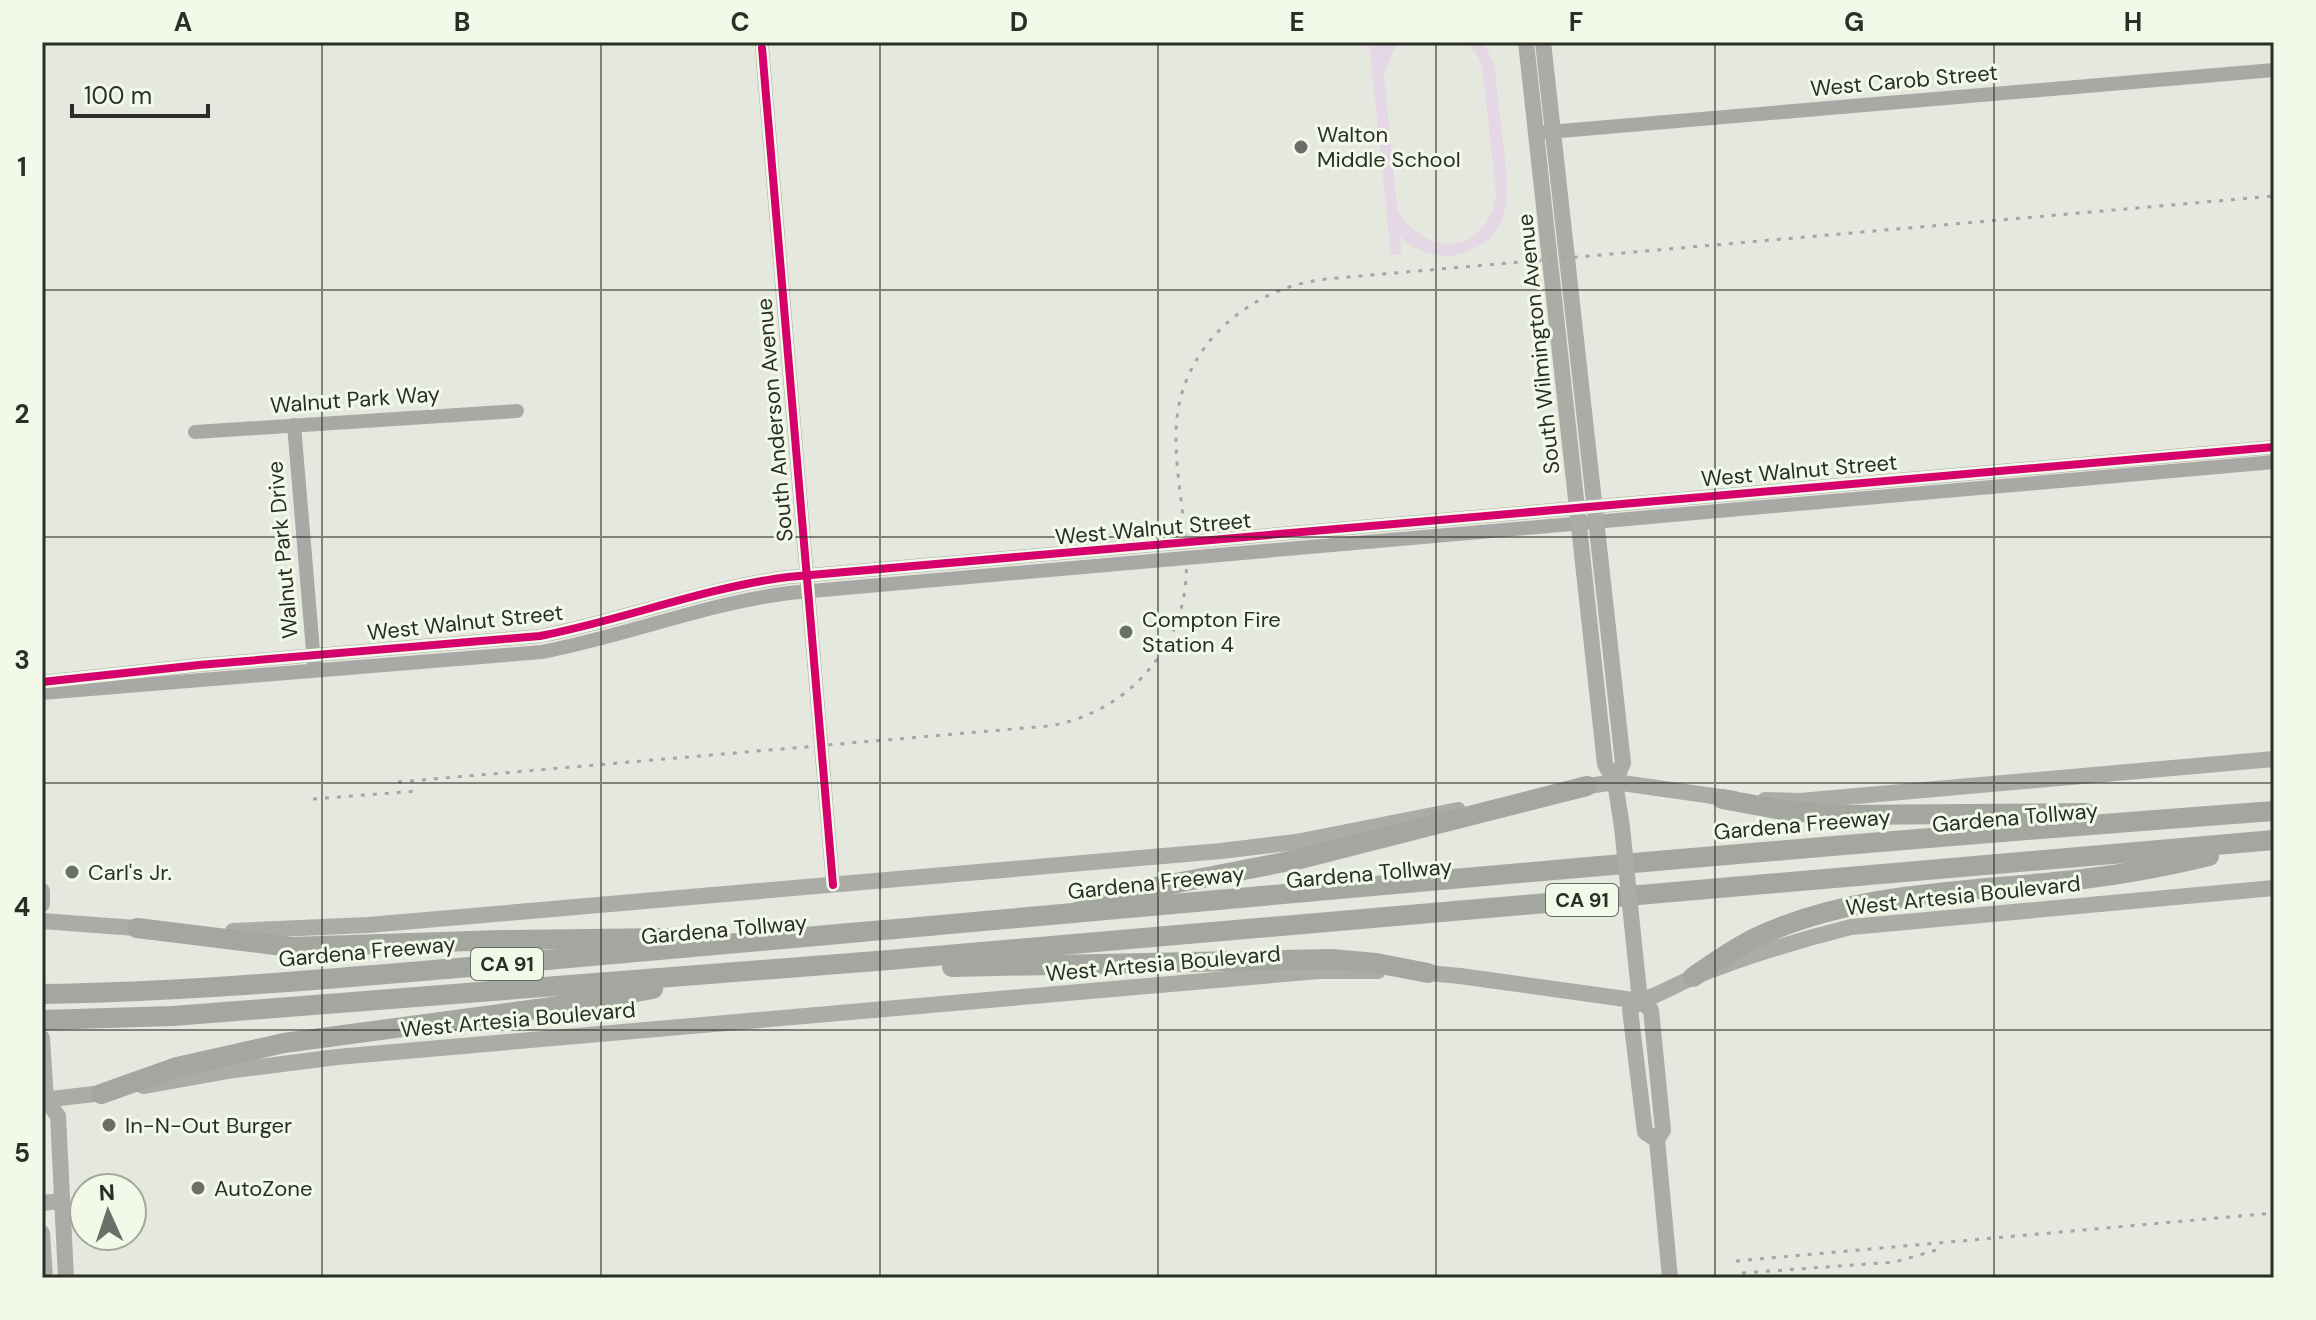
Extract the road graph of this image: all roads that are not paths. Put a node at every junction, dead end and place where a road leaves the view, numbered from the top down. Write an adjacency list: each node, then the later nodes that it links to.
1 (1526, 42): 5 (main road, South Wilmington Avenue)
2 (1543, 42): 5 (main road, South Wilmington Avenue)
3 (762, 48): 21 (street, South Anderson Avenue)
4 (2274, 70): 5 (street, West Carob Street)
5 (1545, 132): 20 (main road, South Wilmington Avenue)
6 (517, 411): 7 (street, Walnut Park Way)
7 (294, 425): 8 (street, Walnut Park Way); 23 (street, Walnut Park Drive)
8 (195, 432)
9 (2270, 447): 10 (street); 12 (street, West Walnut Street)
10 (2270, 463): 12 (street, West Walnut Street)
11 (1862, 483): 13 (street, West Walnut Street); 14 (street, West Walnut Street); 16 (street)
12 (1951, 483): 14 (street, West Walnut Street)
13 (1811, 487): 15 (street, West Walnut Street); 18 (street)
14 (1908, 487): 16 (street, West Walnut Street)
15 (1772, 491): 17 (street, West Walnut Street); 19 (street)
16 (1863, 498): 18 (street, West Walnut Street)
17 (1722, 503): 19 (street, West Walnut Street); 20 (street, West Walnut Street)
18 (1812, 503): 19 (street, West Walnut Street)
19 (1774, 506)
20 (1586, 515): 21 (street, West Walnut Street); 22 (street, West Walnut Street); 28 (main road, South Wilmington Avenue)
21 (805, 576): 22 (street, South Anderson Avenue); 23 (street, West Walnut Street)
22 (807, 592): 24 (street, West Walnut Street); 35 (street, South Anderson Avenue)
23 (313, 655): 24 (street, Walnut Park Drive); 25 (street, West Walnut Street)
24 (314, 672): 26 (street, West Walnut Street)
25 (42, 682)
26 (42, 693)
27 (2274, 759): 30 (main road)
28 (1615, 782): 29 (main road); 30 (main road); 50 (main road, South Wilmington Avenue, bridge)
29 (1587, 786): 35 (main road); 40 (highway)
30 (1722, 799): 31 (highway)
31 (2274, 811): 40 (highway, Gardena Freeway / CA 91)
32 (2274, 818): 47 (highway, Gardena Tollway)
33 (2274, 829): 49 (highway, Gardena Tollway)
34 (2274, 841): 43 (highway, CA 91); 46 (highway)
35 (833, 885): 41 (main road)
36 (2274, 888): 46 (main road, West Artesia Boulevard)
37 (42, 891): 38 (main road)
38 (42, 904)
39 (42, 921): 41 (main road)
40 (924, 927): 42 (highway, Gardena Freeway / CA 91)
41 (137, 928): 42 (highway)
42 (784, 939): 47 (highway, Gardena Freeway / CA 91)
43 (889, 960): 44 (highway, CA 91); 45 (highway)
44 (779, 967): 49 (highway, CA 91); 54 (highway)
45 (1428, 973): 50 (main road, West Artesia Boulevard); 54 (main road, West Artesia Boulevard)
46 (1693, 977): 50 (main road, West Artesia Boulevard)
47 (231, 987): 48 (highway, Gardena Freeway / CA 91)
48 (42, 994)
49 (406, 997): 51 (highway, CA 91)
50 (1640, 1001): 61 (main road, South Wilmington Avenue)
51 (42, 1020)
52 (42, 1038): 53 (main road)
53 (43, 1060): 55 (main road)
54 (101, 1094): 55 (main road, West Artesia Boulevard)
55 (43, 1102): 56 (main road)
56 (62, 1201): 57 (main road); 60 (main road)
57 (42, 1203)
58 (42, 1233): 59 (main road)
59 (45, 1278)
60 (66, 1278)
61 (1670, 1278)

